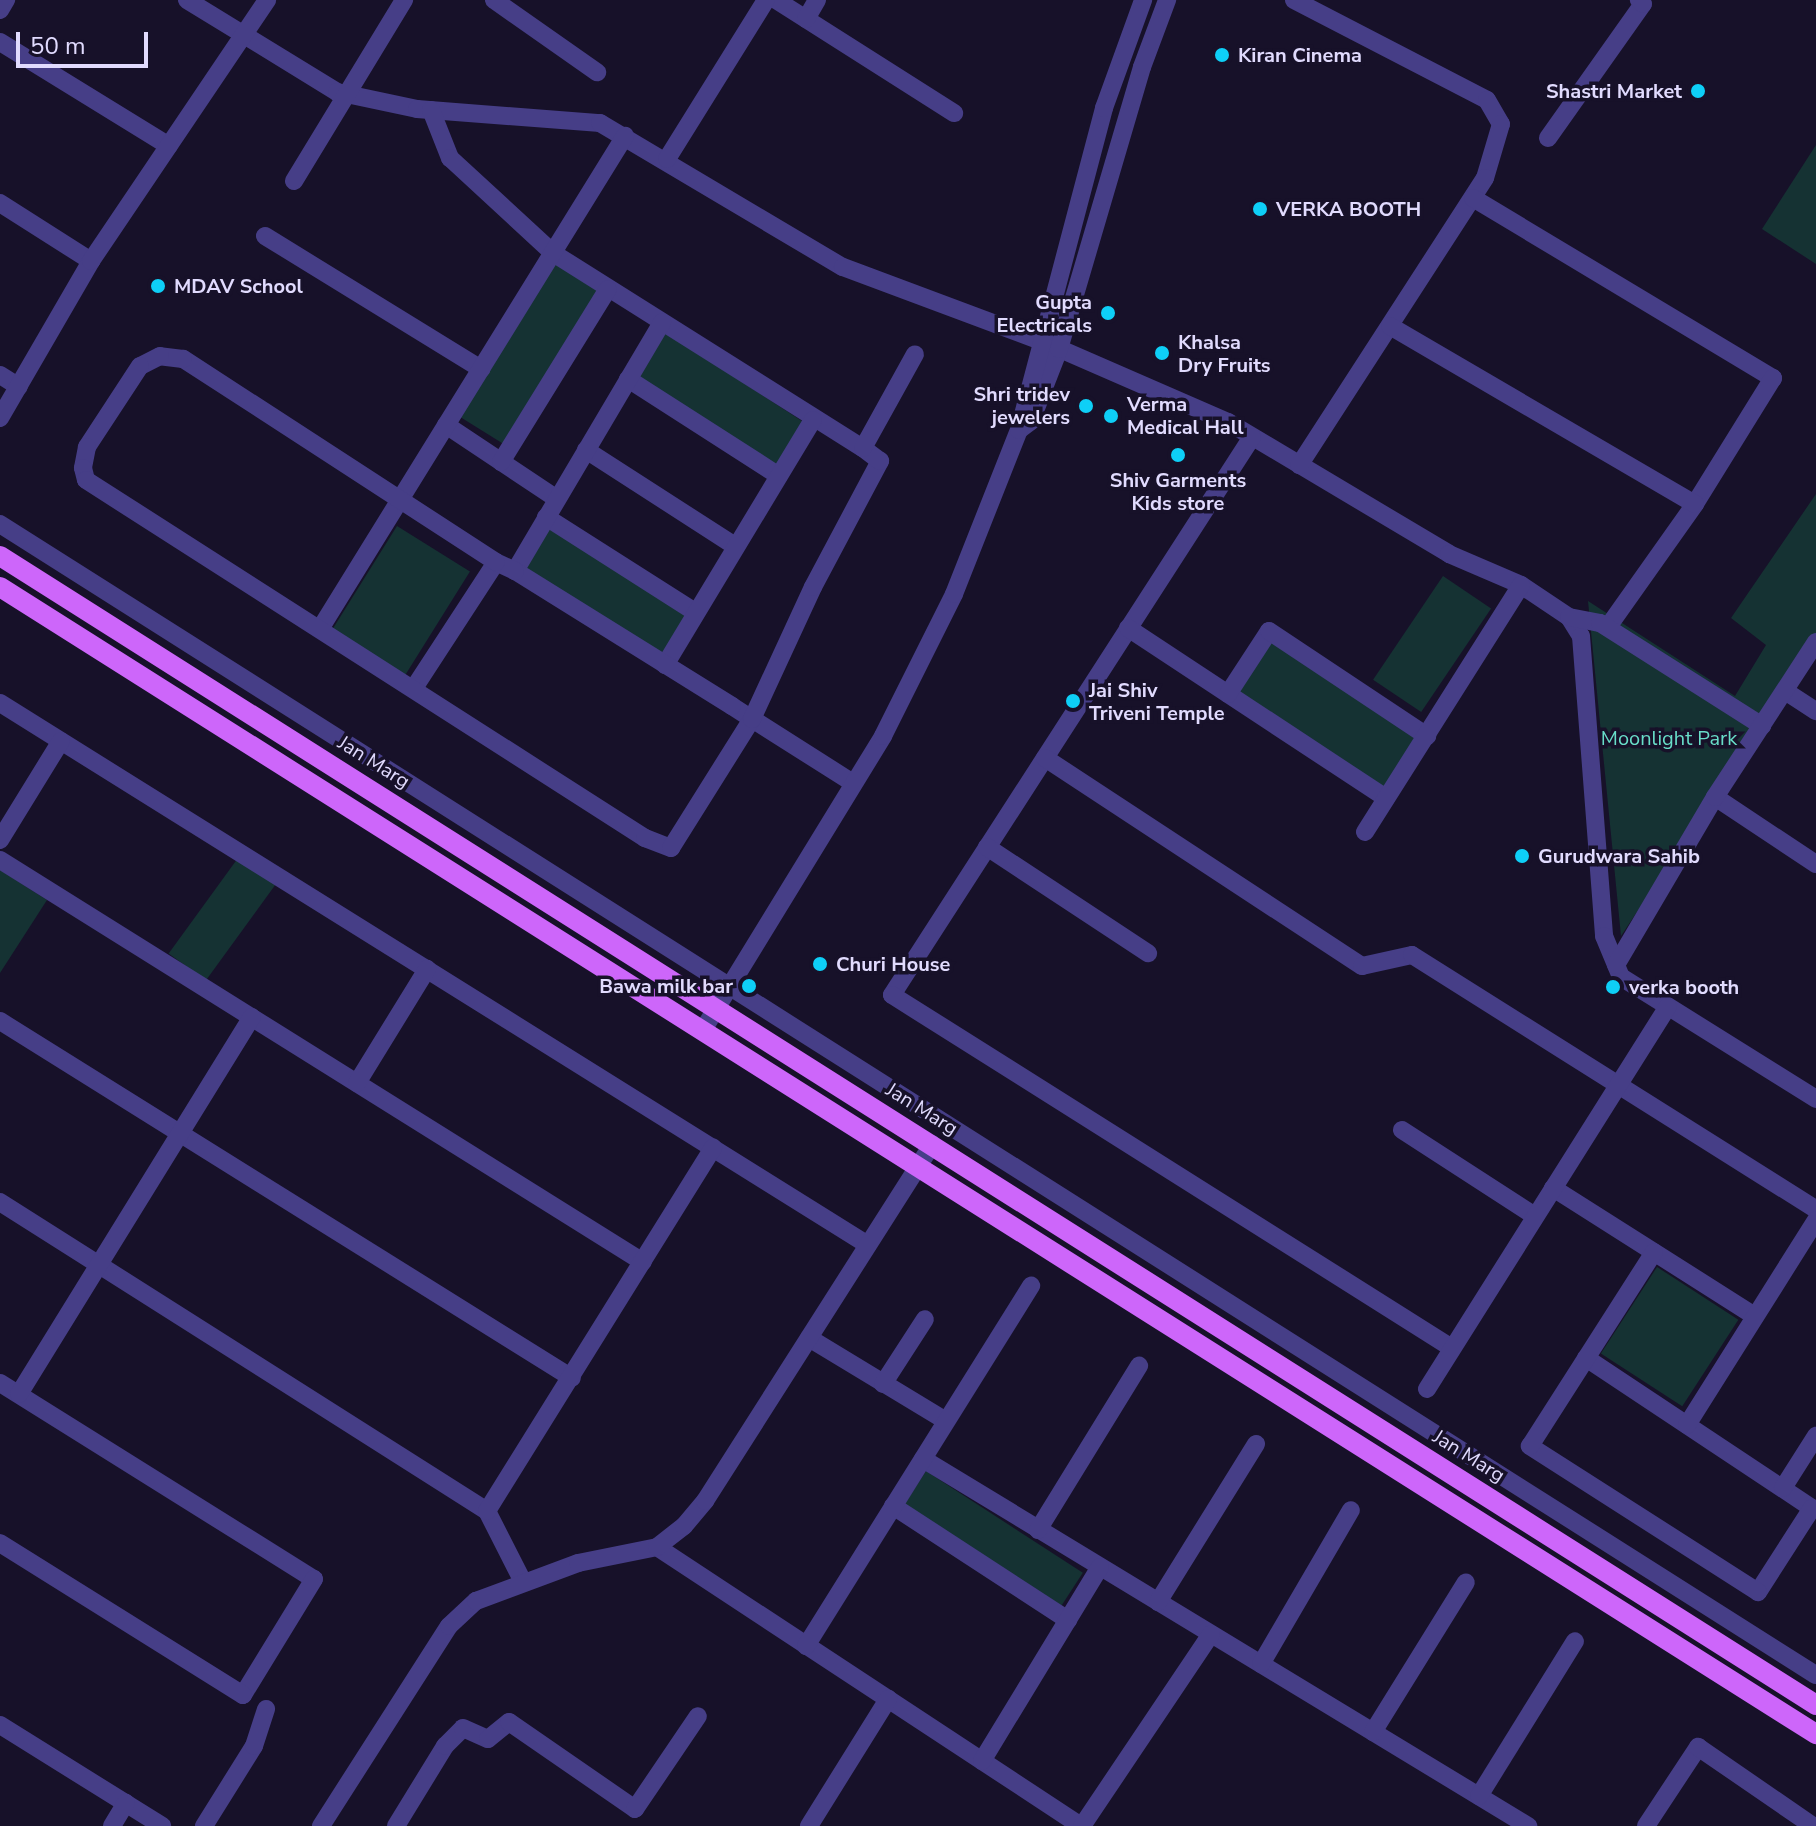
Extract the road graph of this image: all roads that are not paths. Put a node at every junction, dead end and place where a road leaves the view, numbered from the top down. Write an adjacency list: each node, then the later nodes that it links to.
1 (6, 0): 13 (street)
2 (187, 0): 15 (street)
3 (267, 0): 15 (street)
4 (404, 0): 18 (street)
5 (494, 0): 17 (street)
6 (766, 0): 24 (street)
7 (776, 0): 14 (street)
8 (817, 0): 14 (street)
9 (1143, 0): 34 (street)
10 (1167, 0): 34 (street)
11 (1294, 0): 26 (street)
12 (1639, 0): 22 (street)
13 (0, 10)
14 (806, 19): 20 (street)
15 (243, 35): 18 (street); 23 (street)
16 (0, 42): 23 (street)
17 (597, 72)
18 (346, 94): 19 (street); 25 (street)
19 (431, 110): 21 (street); 29 (street)
20 (954, 113)
21 (625, 136): 24 (street); 29 (street)
22 (1548, 138)
23 (169, 146): 30 (street)
24 (667, 159): 34 (street)
25 (294, 181)
26 (1473, 198): 33 (street); 51 (street)
27 (0, 203): 30 (street)
28 (265, 236): 36 (street)
29 (553, 253): 31 (street); 36 (street)
30 (91, 261): 39 (street)
31 (608, 289): 32 (street); 46 (street)
32 (662, 322): 38 (street); 41 (street)
33 (1390, 326): 47 (street); 51 (street)
34 (1052, 345): 43 (street); 77 (street)
35 (915, 354): 44 (street)
36 (481, 369): 42 (street)
37 (0, 375): 39 (street)
38 (628, 379): 45 (street); 48 (street)
39 (19, 387): 40 (street)
40 (0, 418)
41 (813, 420): 44 (street); 48 (street)
42 (446, 425): 46 (street); 50 (street)
43 (1252, 437): 47 (street); 63 (street)
44 (863, 448): 72 (street)
45 (586, 450): 49 (street); 54 (street)
46 (501, 462): 49 (street)
47 (1299, 465): 58 (street)
48 (779, 476): 54 (street)
49 (557, 499): 52 (street)
50 (403, 502): 56 (street); 64 (street); 64 (street)
51 (1695, 504): 62 (street)
52 (546, 517): 57 (street); 60 (street)
53 (0, 524): 88 (street)
54 (735, 546): 60 (street)
55 (0, 556): 89 (main road, Jan Marg)
56 (496, 562): 57 (street); 67 (street)
57 (515, 571): 66 (street)
58 (1521, 585): 61 (street); 74 (street)
59 (0, 587): 93 (main road)
60 (695, 612): 66 (street)
61 (1569, 617): 62 (street); 86 (street)
62 (1608, 627): 73 (street)
63 (1128, 628): 69 (street); 76 (street)
64 (320, 629): 67 (street)
65 (1816, 642): 68 (street)
66 (665, 665): 72 (street)
67 (414, 688): 72 (street)
68 (1785, 691): 71 (street); 73 (street)
69 (1228, 694): 74 (street); 79 (street)
70 (0, 703): 75 (street)
71 (1816, 711)
72 (752, 719): 77 (street)
73 (1762, 726): 78 (street)
74 (1427, 736): 79 (street)
75 (61, 741): 81 (street); 87 (street)
76 (1045, 758): 82 (street); 95 (street)
77 (853, 783): 88 (street)
78 (1715, 797): 84 (street); 86 (street)
79 (1386, 798): 80 (street)
80 (1365, 832)
81 (0, 840)
82 (987, 847): 85 (street); 115 (street)
83 (0, 860): 91 (street)
84 (1816, 864)
85 (1148, 953)
86 (1616, 965): 90 (street)
87 (427, 969): 94 (street); 100 (street)
88 (730, 985): 89 (street); 144 (street)
89 (716, 1007): 93 (street); 99 (main road, Jan Marg)
90 (1668, 1007): 95 (street); 96 (street)
91 (252, 1017): 94 (street); 98 (street)
92 (0, 1021): 98 (street)
93 (703, 1030): 101 (main road)
94 (357, 1083): 109 (street)
95 (1618, 1086): 102 (street); 104 (street)
96 (1816, 1099)
97 (1402, 1130): 105 (street)
98 (180, 1133): 110 (street); 118 (street)
99 (932, 1144): 101 (street); 146 (main road, Jan Marg)
100 (713, 1148): 107 (street); 109 (street)
101 (918, 1165): 107 (street); 151 (main road)
102 (1553, 1188): 105 (street); 108 (street)
103 (0, 1202): 110 (street)
104 (1816, 1209)
105 (1535, 1216): 115 (street)
106 (1816, 1220): 112 (street)
107 (868, 1245): 114 (street)
108 (1654, 1252): 112 (street); 116 (street)
109 (643, 1262): 118 (street)
110 (99, 1264): 122 (street); 131 (street)
111 (1031, 1286): 123 (street)
112 (1755, 1316): 124 (street)
113 (925, 1319): 120 (street)
114 (809, 1338): 120 (street); 134 (street)
115 (1452, 1348): 121 (street)
116 (1586, 1358): 124 (street); 128 (street)
117 (1139, 1366): 132 (street)
118 (572, 1378): 131 (street)
119 (0, 1383): 122 (street)
120 (883, 1384): 123 (street)
121 (1427, 1389)
122 (19, 1394): 133 (street)
123 (946, 1421): 127 (street)
124 (1687, 1425): 128 (street)
125 (1816, 1436): 128 (street)
126 (1256, 1444): 138 (street)
127 (923, 1459): 129 (street); 132 (street)
128 (1783, 1488)
129 (893, 1506): 139 (street); 142 (street)
130 (1351, 1510): 143 (street)
131 (487, 1511): 136 (street)
132 (1038, 1530): 135 (street)
133 (0, 1543)
134 (657, 1547): 136 (street); 142 (street)
135 (1100, 1567): 138 (street); 139 (street)
136 (522, 1580): 158 (street)
137 (1466, 1582): 150 (street)
138 (1158, 1602): 140 (street)
139 (1068, 1620): 152 (street)
140 (1211, 1634): 143 (street); 161 (street)
141 (1575, 1641): 153 (street)
142 (806, 1646): 145 (street)
143 (1261, 1664): 150 (street)
144 (1816, 1675)
145 (888, 1699): 152 (street); 160 (street)
146 (1816, 1705)
147 (266, 1709): 157 (street)
148 (698, 1716): 159 (street)
149 (0, 1725): 154 (street)
150 (1373, 1732): 153 (street)
151 (1816, 1734)
152 (982, 1761): 161 (street)
153 (1479, 1796): 162 (street)
154 (126, 1803): 155 (street); 156 (street)
155 (112, 1826)
156 (162, 1826)
157 (204, 1826)
158 (321, 1826)
159 (396, 1826)
160 (809, 1826)
161 (1082, 1826)
162 (1528, 1826)
163 (1646, 1826): 164 (street)
164 (1813, 1826)

